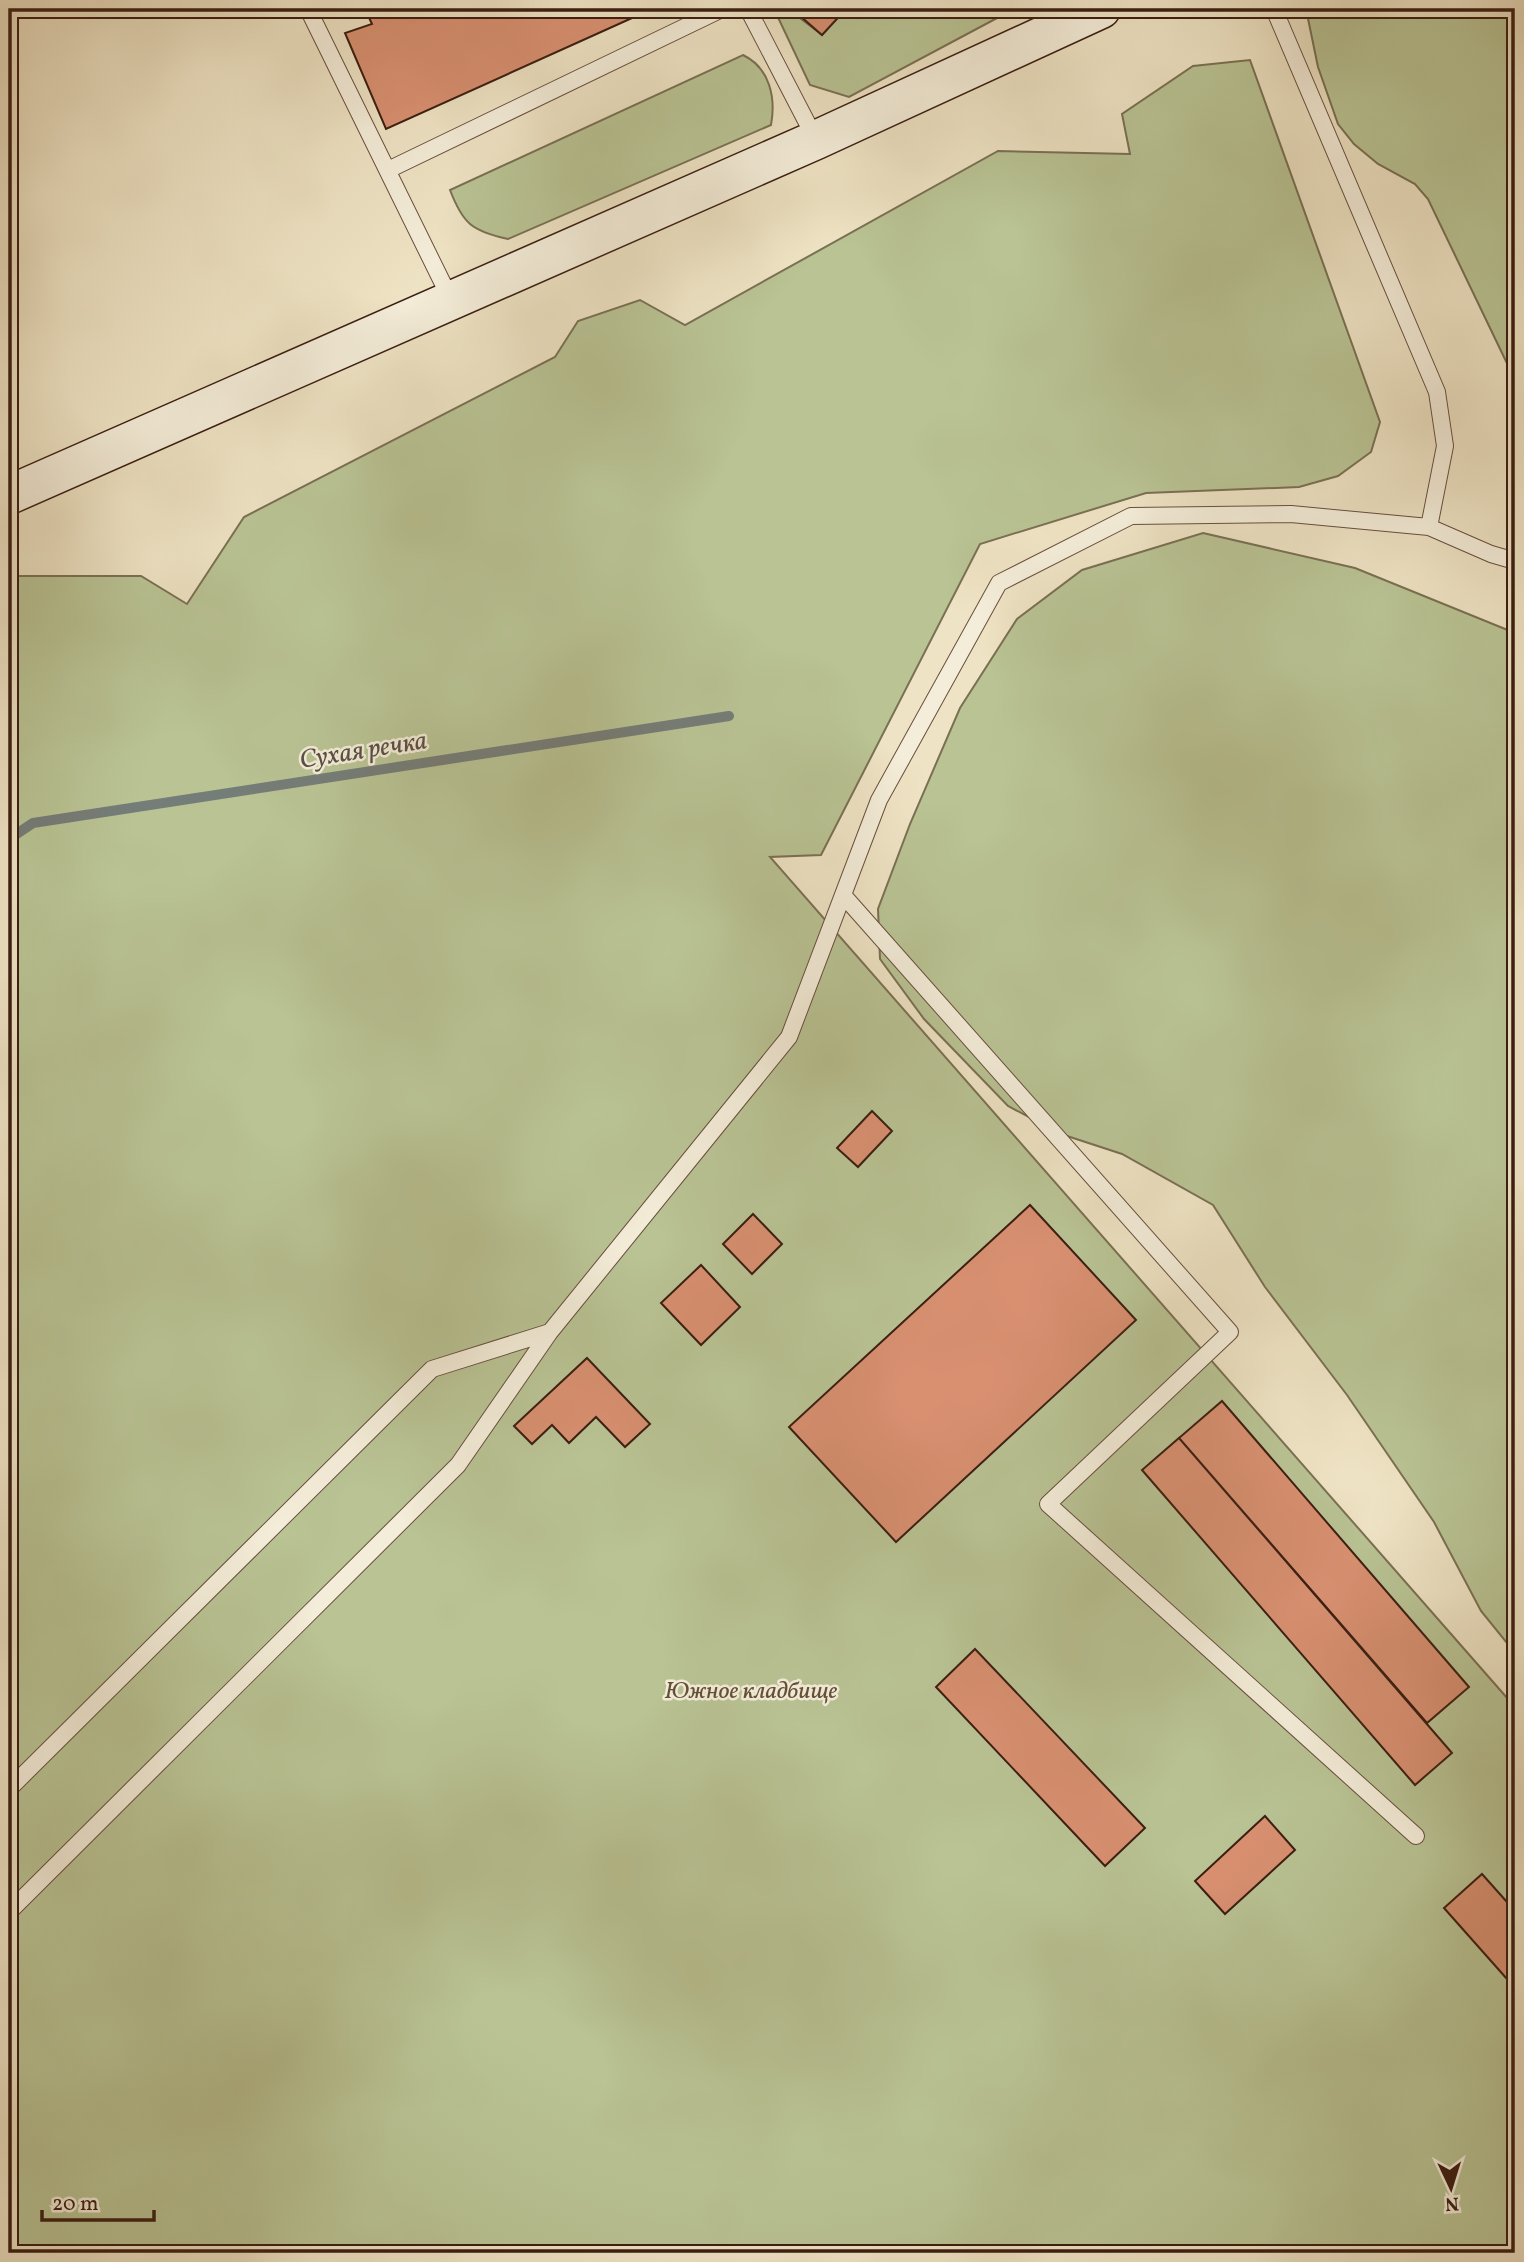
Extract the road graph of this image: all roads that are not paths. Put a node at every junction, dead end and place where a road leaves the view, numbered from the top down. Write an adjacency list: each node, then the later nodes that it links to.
1 (308, 9): 7 (lane)
2 (722, 9): 7 (lane)
3 (748, 9): 6 (lane)
4 (1101, 9): 6 (main road)
5 (1274, 9): 10 (lane)
6 (816, 140): 8 (main road)
7 (388, 170): 8 (lane)
8 (451, 300): 9 (main road)
9 (9, 495)
10 (1429, 527): 11 (lane); 12 (lane)
11 (1515, 561)
12 (843, 895): 13 (lane); 15 (lane)
13 (550, 1332): 14 (lane); 16 (lane)
14 (9, 1789)
15 (1416, 1836)
16 (9, 1912)

